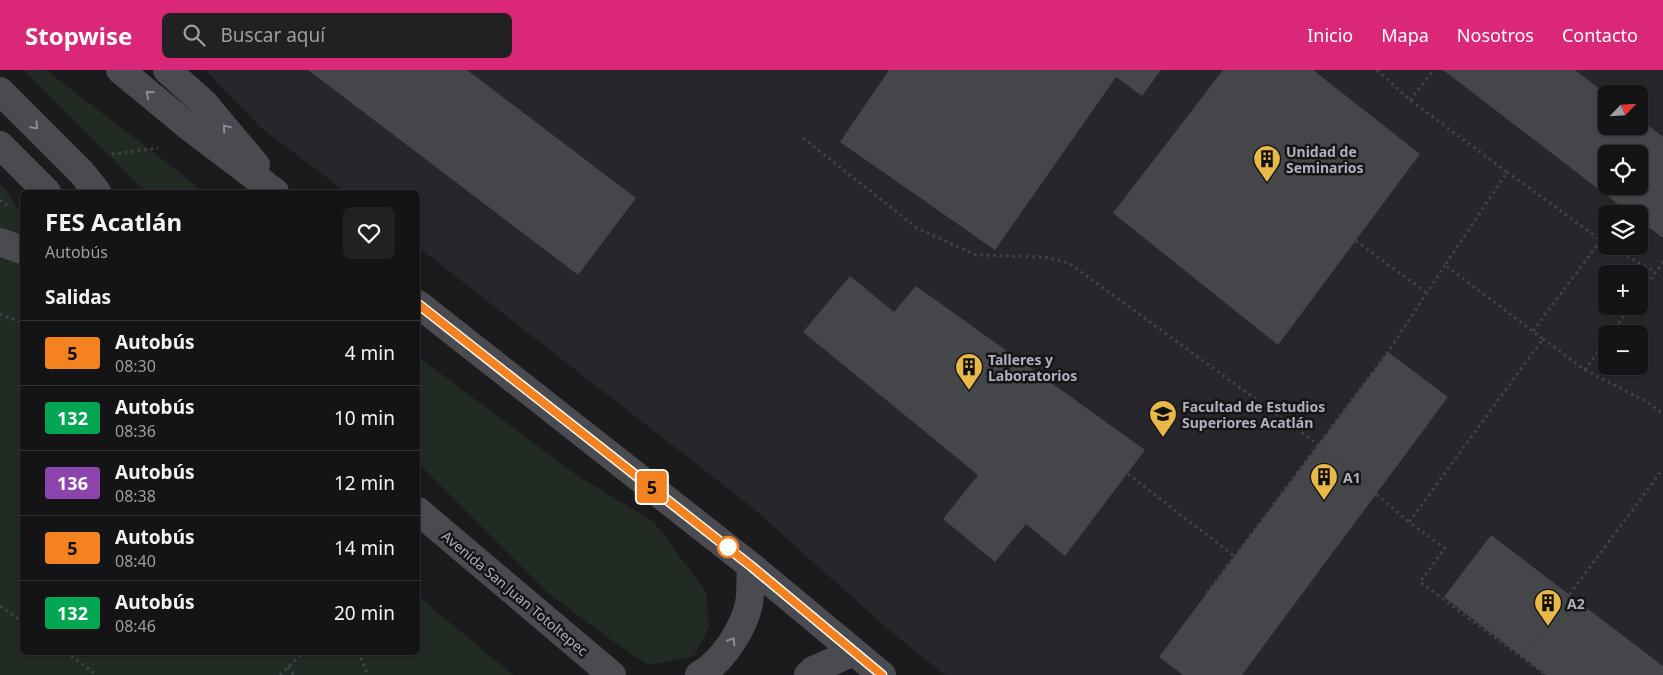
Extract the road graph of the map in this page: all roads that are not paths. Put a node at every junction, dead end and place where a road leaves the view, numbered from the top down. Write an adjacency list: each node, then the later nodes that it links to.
1 (120, 70): 7 (main road, one-way to 1)
2 (167, 70): 8 (main road, one-way to 2)
3 (0, 91): 5 (main road, one-way to 5)
4 (0, 145): 6 (main road)
5 (90, 183)
6 (45, 190)
7 (272, 190)
8 (277, 190)
9 (0, 242): 10 (main road)
10 (20, 249)
11 (420, 306): 13 (main road)
12 (420, 513): 15 (main road, Avenida San Juan Totoltepec)
13 (751, 566): 14 (main road); 16 (main road, one-way to 13)
14 (854, 652): 17 (main road); 18 (main road)
15 (612, 675)
16 (699, 675)
17 (808, 675)
18 (882, 675)

